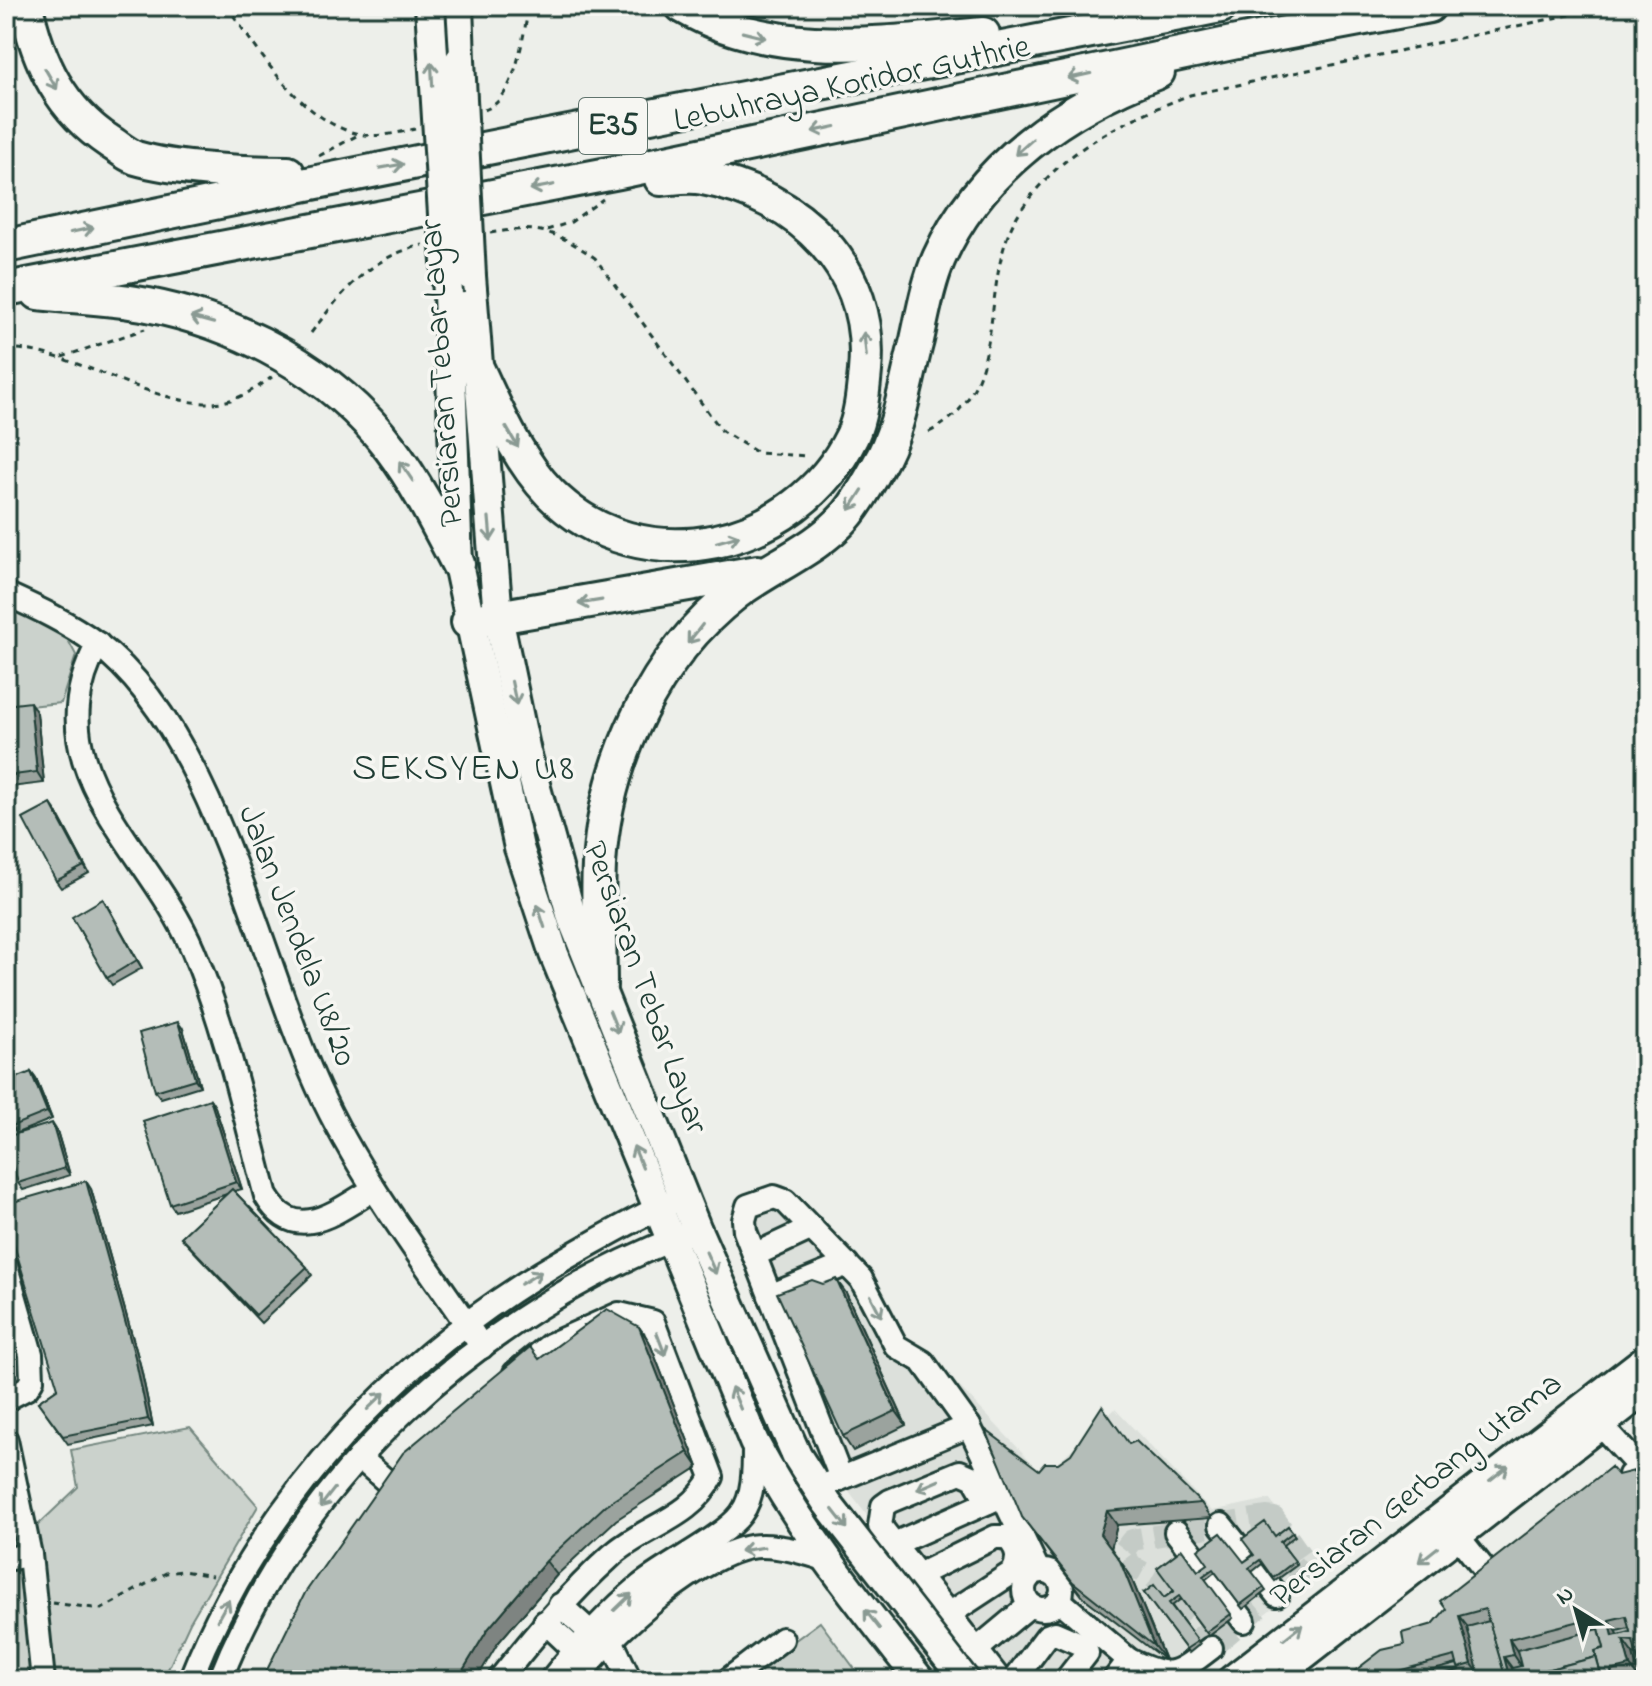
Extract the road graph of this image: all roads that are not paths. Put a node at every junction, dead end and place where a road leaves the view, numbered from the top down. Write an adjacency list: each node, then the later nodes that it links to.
1 (26, 6): 9 (highway, one-way to 9)
2 (430, 6): 14 (main road, Persiaran Tebar Layar, one-way to 2, bridge)
3 (458, 6): 13 (main road, Persiaran Tebar Layar, bridge)
4 (682, 6): 7 (highway, one-way to 7)
5 (1221, 6): 7 (highway, Lebuhraya Koridor Guthrie / E35)
6 (1429, 6): 8 (highway, Lebuhraya Koridor Guthrie / E35)
7 (1061, 37): 9 (highway, Lebuhraya Koridor Guthrie / E35, one-way to 7)
8 (1237, 42): 10 (highway, Lebuhraya Koridor Guthrie / E35, one-way to 10); 15 (highway, one-way to 15)
9 (355, 172): 11 (highway, Lebuhraya Koridor Guthrie / E35, one-way to 9)
10 (619, 172): 12 (highway, Lebuhraya Koridor Guthrie / E35, one-way to 12); 13 (highway, one-way to 10)
11 (6, 246)
12 (7, 289): 14 (highway, one-way to 12)
13 (477, 368): 17 (main road, Persiaran Tebar Layar, one-way to 17)
14 (458, 564): 17 (main road, Persiaran Tebar Layar)
15 (777, 568): 17 (highway, one-way to 17); 19 (highway, one-way to 19)
16 (6, 594): 18 (street, Jalan Jendela U8/20)
17 (483, 619): 19 (main road, Persiaran Tebar Layar, one-way to 19); 21 (main road, Persiaran Tebar Layar, one-way to 17)
18 (98, 644): 20 (street, Jalan Jendela U8/20); 20 (street)
19 (600, 986): 21 (main road, Persiaran Tebar Layar, one-way to 21)
20 (374, 1189): 29 (street, Jalan Jendela U8/20)
21 (671, 1202): 23 (main road, Persiaran Tebar Layar); 29 (street, one-way to 21)
22 (812, 1228): 24 (street); 24 (street); 25 (street)
23 (684, 1235): 28 (street); 39 (main road, Persiaran Tebar Layar, one-way to 23); 43 (main road, Persiaran Tebar Layar, one-way to 43)
24 (754, 1255): 27 (street)
25 (847, 1264): 27 (street); 37 (street, one-way to 37)
26 (6, 1267): 35 (street)
27 (770, 1296): 43 (street)
28 (524, 1318): 30 (street); 31 (street)
29 (466, 1322): 30 (street, Jalan Jendela U8/20); 73 (street, one-way to 29)
30 (482, 1347): 40 (street)
31 (543, 1350): 33 (street); 45 (street, one-way to 45)
32 (1646, 1359): 85 (main road, Persiaran Gerbang Utama, one-way to 32)
33 (503, 1384)
34 (1646, 1389): 36 (main road, Persiaran Gerbang Utama)
35 (6, 1399)
36 (1600, 1424): 41 (street); 48 (main road, Persiaran Gerbang Utama)
37 (969, 1426): 43 (street); 44 (street)
38 (6, 1440): 51 (street)
39 (754, 1442): 50 (street); 53 (main road, Persiaran Tebar Layar)
40 (363, 1452): 42 (street); 74 (street, one-way to 74)
41 (1639, 1479)
42 (397, 1481)
43 (829, 1484): 80 (main road, Persiaran Tebar Layar, one-way to 80)
44 (995, 1499): 49 (street); 49 (street, one-way to 49); 54 (street)
45 (666, 1523): 50 (street); 58 (street)
46 (1221, 1525): 56 (street)
47 (1176, 1532): 62 (street)
48 (1456, 1534): 60 (street); 71 (main road, Persiaran Gerbang Utama, one-way to 71)
49 (894, 1544): 55 (street)
50 (688, 1552): 64 (street, one-way to 50)
51 (30, 1555): 52 (street); 72 (street)
52 (6, 1559)
53 (828, 1560): 64 (street, one-way to 64); 79 (main road, Persiaran Tebar Layar, one-way to 53)
54 (1038, 1570): 57 (street); 59 (street)
55 (920, 1574): 61 (street); 61 (street)
56 (1277, 1595)
57 (1059, 1600): 59 (street); 69 (street)
58 (560, 1605): 63 (street); 64 (street)
59 (1030, 1605): 68 (street)
60 (1481, 1610)
61 (949, 1614): 68 (street)
62 (1244, 1621)
63 (545, 1622): 67 (street); 75 (street)
64 (601, 1636): 67 (street); 70 (street); 77 (street)
65 (782, 1639): 78 (street)
66 (1211, 1648): 69 (street)
67 (575, 1650): 76 (street)
68 (976, 1650): 81 (street)
69 (1129, 1660): 84 (street)
70 (584, 1677)
71 (1274, 1679)
72 (43, 1680)
73 (190, 1680)
74 (220, 1680)
75 (499, 1680)
76 (551, 1680)
77 (630, 1680)
78 (728, 1680)
79 (920, 1680)
80 (965, 1680)
81 (1000, 1680)
82 (1014, 1680): 83 (street)
83 (1066, 1680)
84 (1114, 1680)
85 (1232, 1680)

